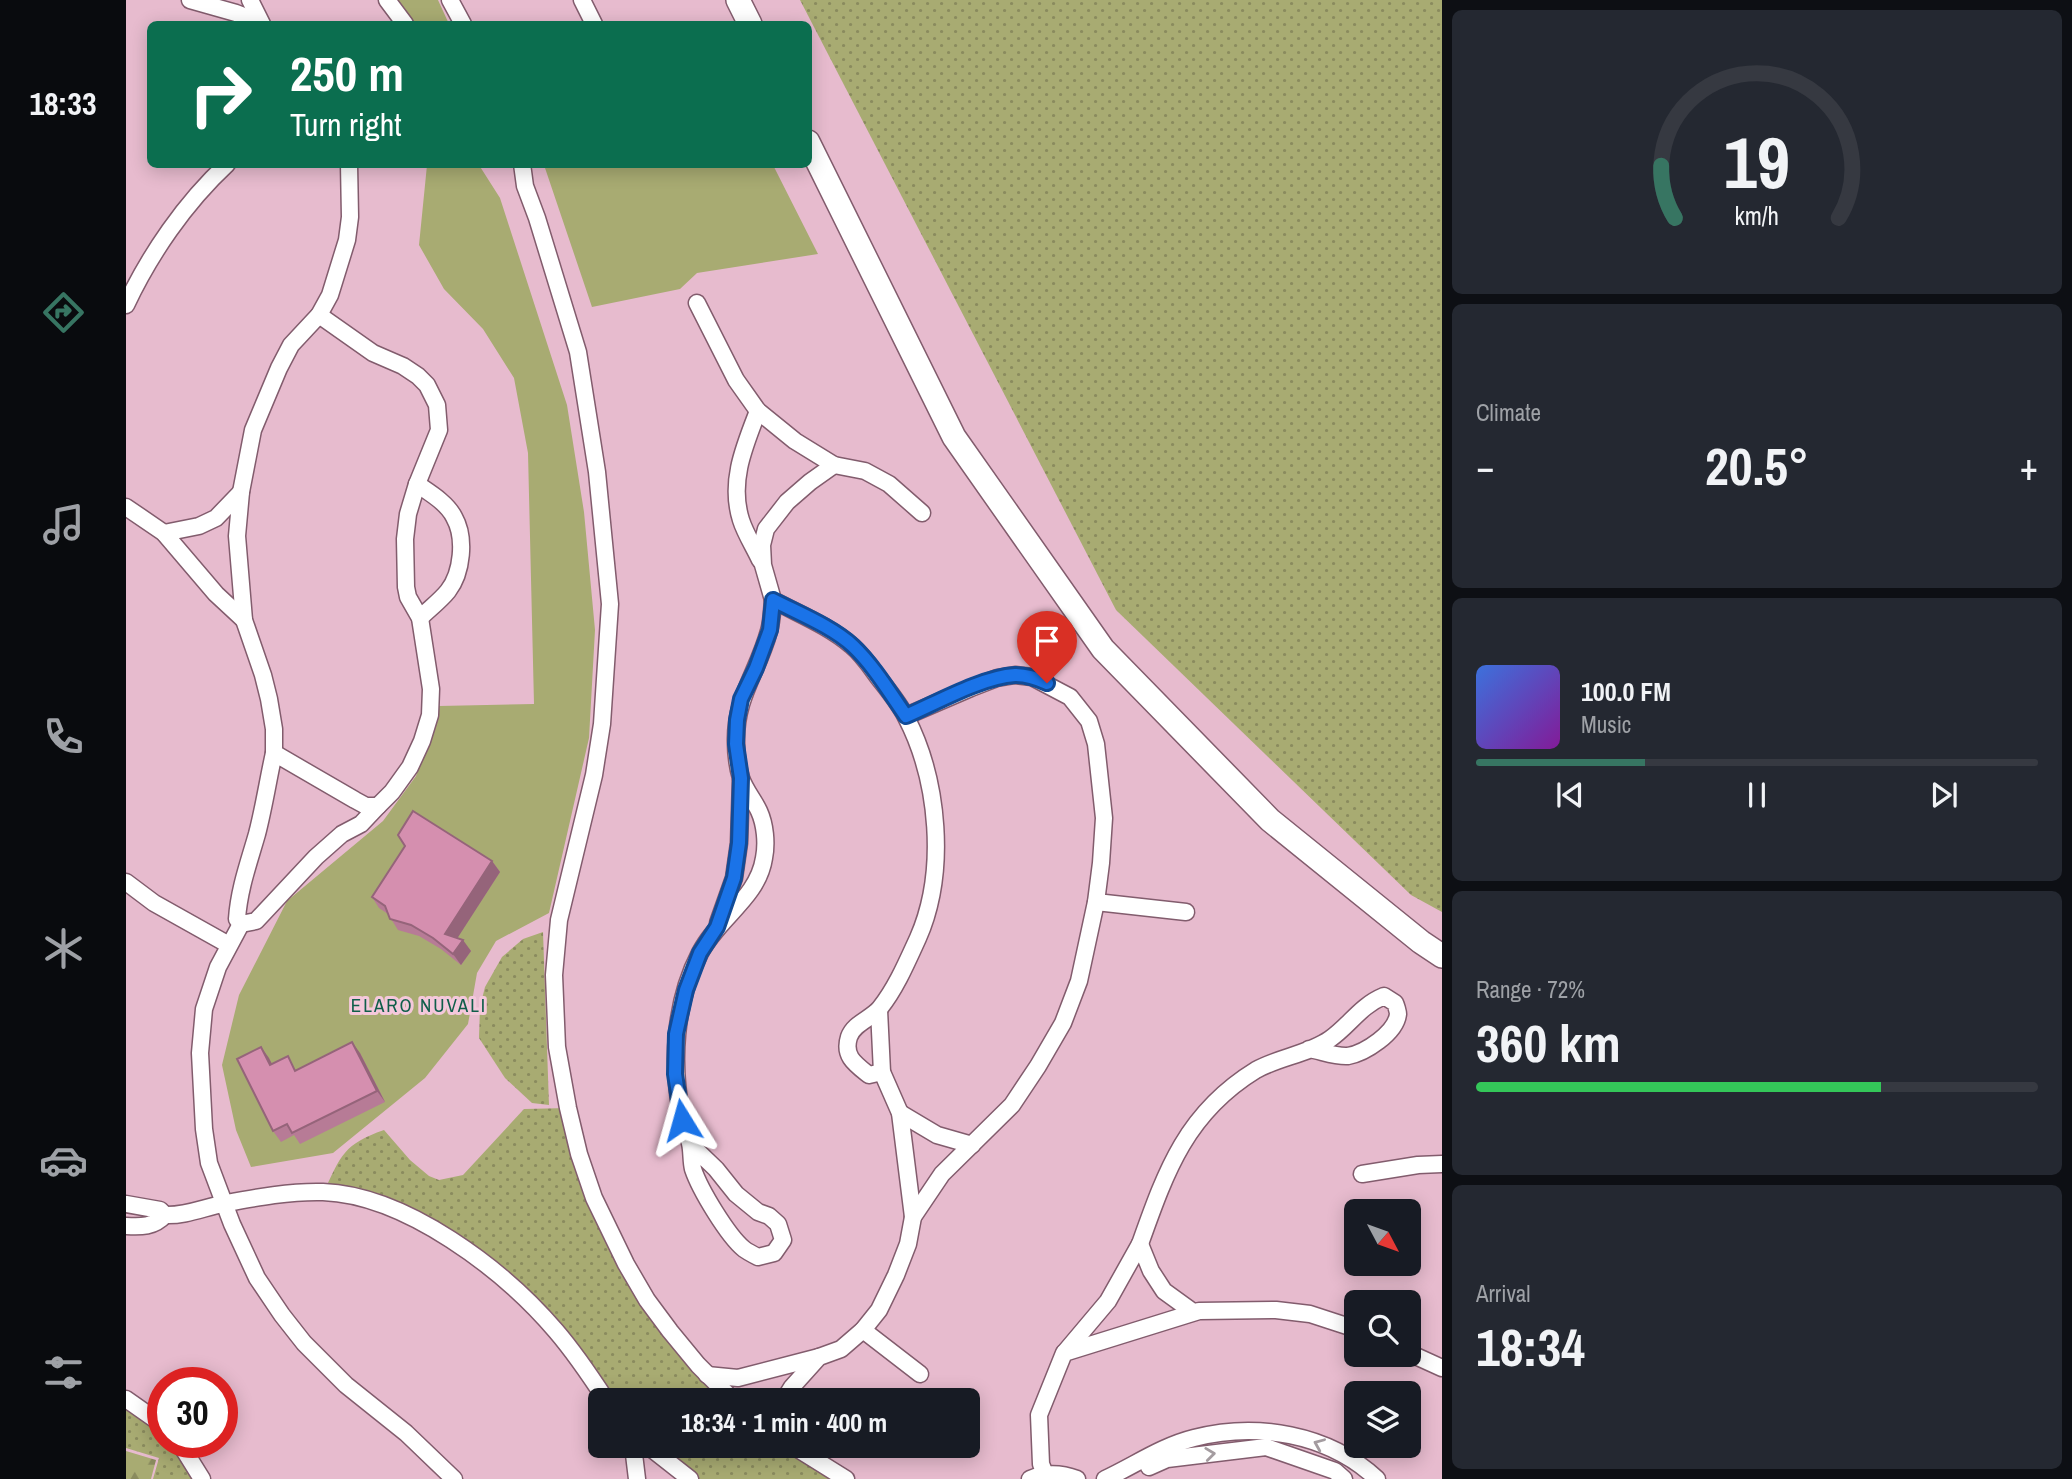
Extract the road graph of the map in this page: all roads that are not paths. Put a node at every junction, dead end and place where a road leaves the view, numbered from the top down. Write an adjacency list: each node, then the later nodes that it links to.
1 (190, 0): 7 (street)
2 (250, 0): 8 (street)
3 (387, 0): 9 (street)
4 (450, 0): 10 (street)
5 (582, 0): 11 (street)
6 (738, 0): 12 (street)
7 (256, 21)
8 (260, 21)
9 (403, 21)
10 (461, 21)
11 (592, 21)
12 (748, 21)
13 (812, 150): 43 (street)
14 (223, 168): 20 (street)
15 (349, 168): 21 (street)
16 (512, 168): 18 (street)
17 (523, 168): 18 (street)
18 (525, 187): 66 (street)
19 (697, 303): 22 (street)
20 (126, 305)
21 (319, 315): 24 (street); 25 (street)
22 (758, 411): 23 (street); 29 (street)
23 (834, 465): 27 (street); 29 (street)
24 (417, 484): 31 (street); 31 (street)
25 (241, 492): 28 (street); 32 (street)
26 (126, 508): 28 (street)
27 (922, 513)
28 (164, 533): 32 (street)
29 (763, 565): 30 (street)
30 (773, 600): 33 (street); 35 (street)
31 (420, 618): 36 (street)
32 (244, 620): 34 (street)
33 (906, 716): 38 (street); 44 (street)
34 (274, 753): 36 (street); 40 (street)
35 (741, 778): 41 (street); 41 (street)
36 (378, 806): 40 (street)
37 (126, 882): 42 (street)
38 (1096, 902): 39 (street); 49 (street)
39 (1186, 912)
40 (241, 924): 42 (street)
41 (717, 927): 48 (street)
42 (229, 945): 53 (street)
43 (1442, 956)
44 (879, 1010): 46 (street); 46 (street)
45 (1309, 1049): 45 (street); 57 (street)
46 (882, 1072): 47 (street)
47 (900, 1114): 49 (street); 55 (street)
48 (690, 1144): 48 (street)
49 (972, 1145): 55 (street)
50 (1442, 1164): 51 (street)
51 (1362, 1174)
52 (126, 1203): 54 (street)
53 (225, 1204): 54 (street); 67 (street); 78 (street)
54 (165, 1215): 56 (street)
55 (913, 1217): 60 (street)
56 (126, 1226)
57 (1140, 1244): 58 (street); 61 (street)
58 (1193, 1312): 59 (street); 61 (street)
59 (1344, 1325)
60 (863, 1330): 62 (street); 65 (street)
61 (1064, 1353): 76 (street)
62 (819, 1357): 66 (street); 69 (street)
63 (1421, 1358): 64 (street)
64 (1442, 1368)
65 (920, 1374)
66 (707, 1375): 68 (street)
67 (597, 1388)
68 (721, 1388)
69 (791, 1388)
70 (126, 1399): 71 (street)
71 (147, 1414)
72 (189, 1458): 77 (street)
73 (634, 1458): 79 (street)
74 (663, 1458): 80 (street)
75 (813, 1458): 81 (street)
76 (1038, 1476): 82 (street)
77 (202, 1479)
78 (454, 1479)
79 (637, 1479)
80 (690, 1479)
81 (846, 1479)
82 (1077, 1479)
83 (1105, 1479): 86 (street, one-way to 83)
84 (1122, 1479): 85 (street, one-way to 85)
85 (1344, 1479)
86 (1377, 1479)

